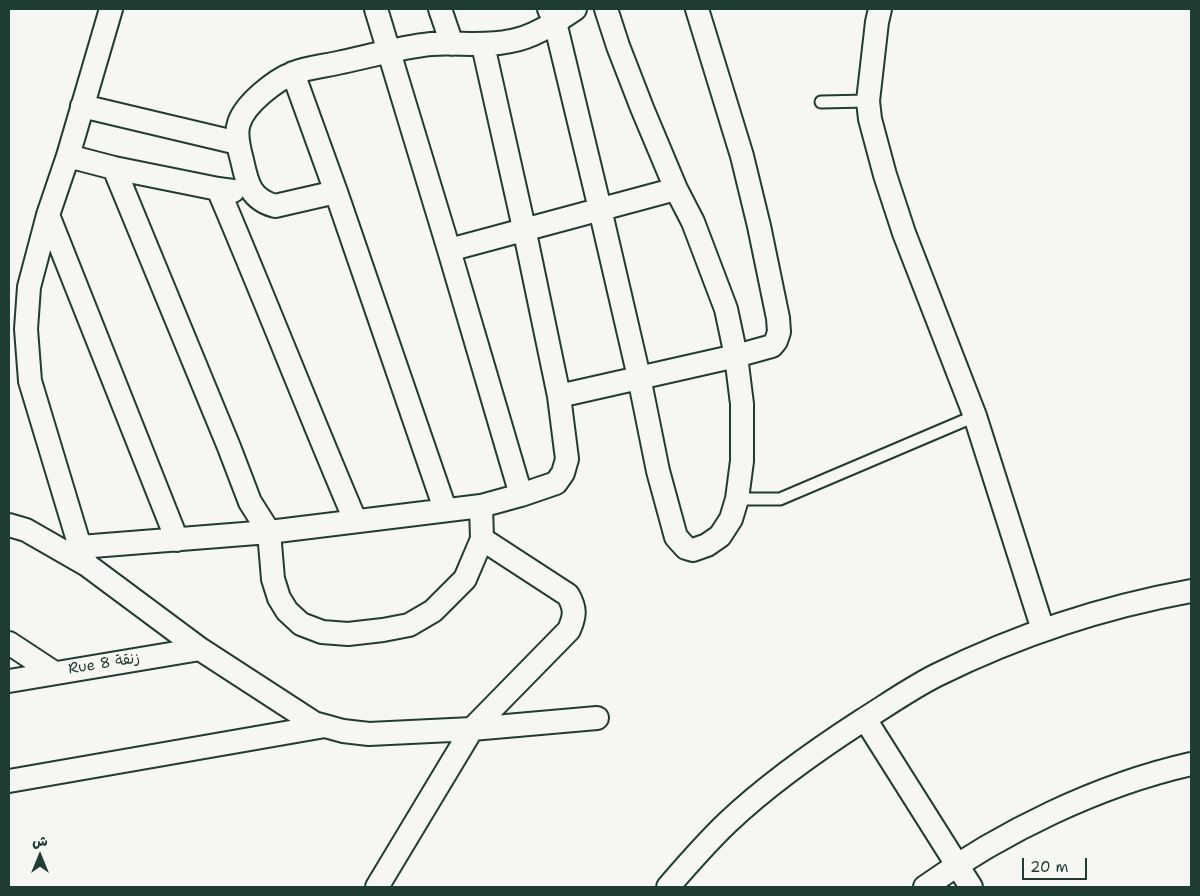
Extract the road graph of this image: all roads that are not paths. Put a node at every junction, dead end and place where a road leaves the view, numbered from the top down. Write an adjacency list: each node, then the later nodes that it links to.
1 (110, 9): 15 (street)
2 (376, 9): 11 (street)
3 (440, 9): 9 (street)
4 (575, 9): 8 (street)
5 (606, 9): 20 (street)
6 (697, 9): 27 (street)
7 (880, 9): 13 (street)
8 (552, 16): 10 (street); 23 (street)
9 (452, 44): 10 (street); 11 (street)
10 (483, 45): 25 (street)
11 (389, 52): 12 (street); 26 (street)
12 (293, 73): 16 (street); 21 (street)
13 (868, 101): 14 (lane); 30 (street)
14 (822, 102)
15 (82, 106): 16 (street); 17 (street)
16 (238, 143): 22 (street)
17 (68, 156): 18 (street); 24 (street)
18 (114, 168): 19 (street); 37 (street)
19 (218, 189): 22 (street); 35 (street)
20 (676, 189): 23 (street); 27 (street)
21 (336, 192): 22 (street); 34 (street)
22 (252, 193)
23 (600, 209): 25 (street); 28 (street)
24 (48, 215): 39 (street); 40 (street)
25 (524, 228): 26 (street); 29 (street)
26 (449, 250): 31 (street)
27 (736, 356): 28 (street); 32 (street)
28 (639, 377): 29 (street); 32 (street)
29 (559, 396): 31 (street)
30 (975, 416): 32 (lane); 42 (street)
31 (521, 495): 33 (street)
32 (737, 499)
33 (482, 506): 34 (street); 38 (street)
34 (445, 509): 35 (street)
35 (355, 520): 37 (street)
36 (9, 525): 40 (street)
37 (268, 532): 38 (street); 39 (street)
38 (482, 539): 50 (street)
39 (177, 540): 40 (street)
40 (83, 556): 44 (street)
41 (1191, 591): 42 (street)
42 (1043, 630): 48 (street)
43 (9, 643): 45 (street)
44 (200, 649): 45 (street, Rue 8 زنقة); 49 (street)
45 (53, 672): 46 (street, Rue 8 زنقة)
46 (9, 681)
47 (597, 718): 50 (street)
48 (865, 719): 53 (street); 55 (street)
49 (325, 726): 50 (street); 52 (street)
50 (472, 729): 54 (street)
51 (1191, 764): 53 (street)
52 (9, 781)
53 (957, 865): 56 (street); 57 (street)
54 (377, 887)
55 (668, 887)
56 (924, 887)
57 (971, 887)

